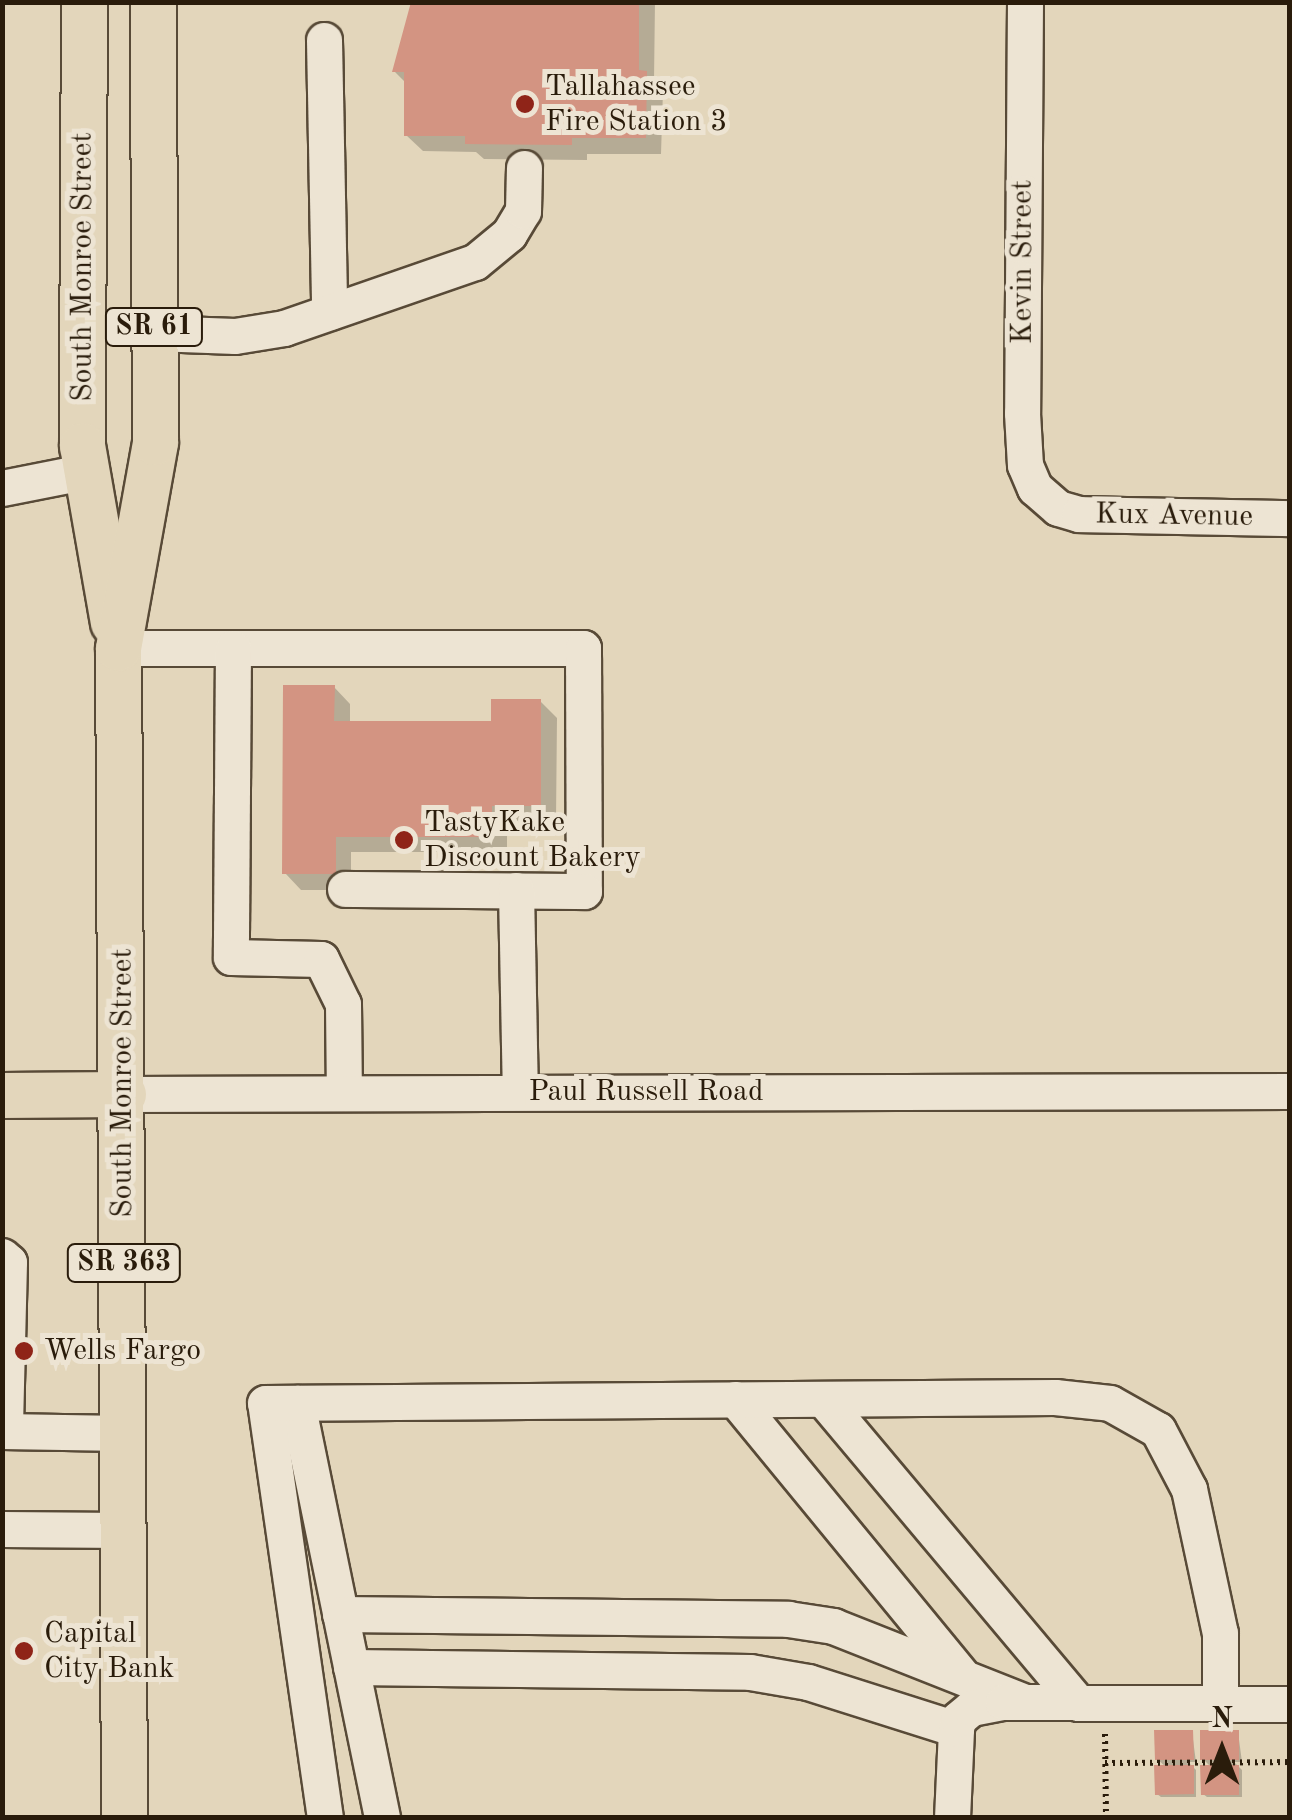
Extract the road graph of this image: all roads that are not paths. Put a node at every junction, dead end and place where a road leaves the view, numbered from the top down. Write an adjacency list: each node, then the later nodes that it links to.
1 (84, 2): 6 (main road, South Monroe Street / SR 61)
2 (153, 2): 8 (main road, South Monroe Street / SR 61)
3 (1024, 2): 11 (street, Kevin Street)
4 (324, 40): 7 (street)
5 (524, 168): 7 (street)
6 (83, 266): 8 (main road); 9 (main road, South Monroe Street / SR 61)
7 (329, 312): 8 (street)
8 (154, 333): 13 (main road, South Monroe Street / SR 61)
9 (83, 472): 10 (street); 13 (main road, South Monroe Street / SR 61)
10 (2, 488)
11 (1058, 508): 12 (street, Kux Avenue)
12 (1290, 518)
13 (118, 648): 14 (street); 20 (main road, South Monroe Street / SR 61)
14 (233, 648): 16 (street); 19 (street)
15 (345, 889): 16 (street)
16 (516, 890): 18 (street)
17 (1290, 1090): 18 (street, Paul Russell Road)
18 (520, 1092): 19 (street, Paul Russell Road)
19 (344, 1093): 20 (street, Paul Russell Road)
20 (124, 1094): 21 (main road, Paul Russell Road); 27 (main road, South Monroe Street / SR 363)
21 (2, 1095)
22 (2, 1256): 26 (street)
23 (823, 1399): 24 (street); 34 (street); 35 (street)
24 (735, 1400): 25 (street); 32 (street)
25 (296, 1403): 30 (street); 39 (street)
26 (4, 1431): 27 (street)
27 (124, 1432): 29 (main road, South Monroe Street / SR 363)
28 (2, 1530): 29 (street)
29 (124, 1530): 38 (main road, South Monroe Street / SR 363)
30 (340, 1614): 31 (street); 32 (street)
31 (351, 1667): 37 (street); 40 (street)
32 (964, 1678): 33 (street)
33 (1024, 1702): 34 (street); 37 (street)
34 (1091, 1703): 35 (street)
35 (1220, 1704): 36 (street)
36 (1290, 1704)
37 (956, 1729): 41 (street)
38 (124, 1818)
39 (325, 1818)
40 (382, 1818)
41 (952, 1818)

